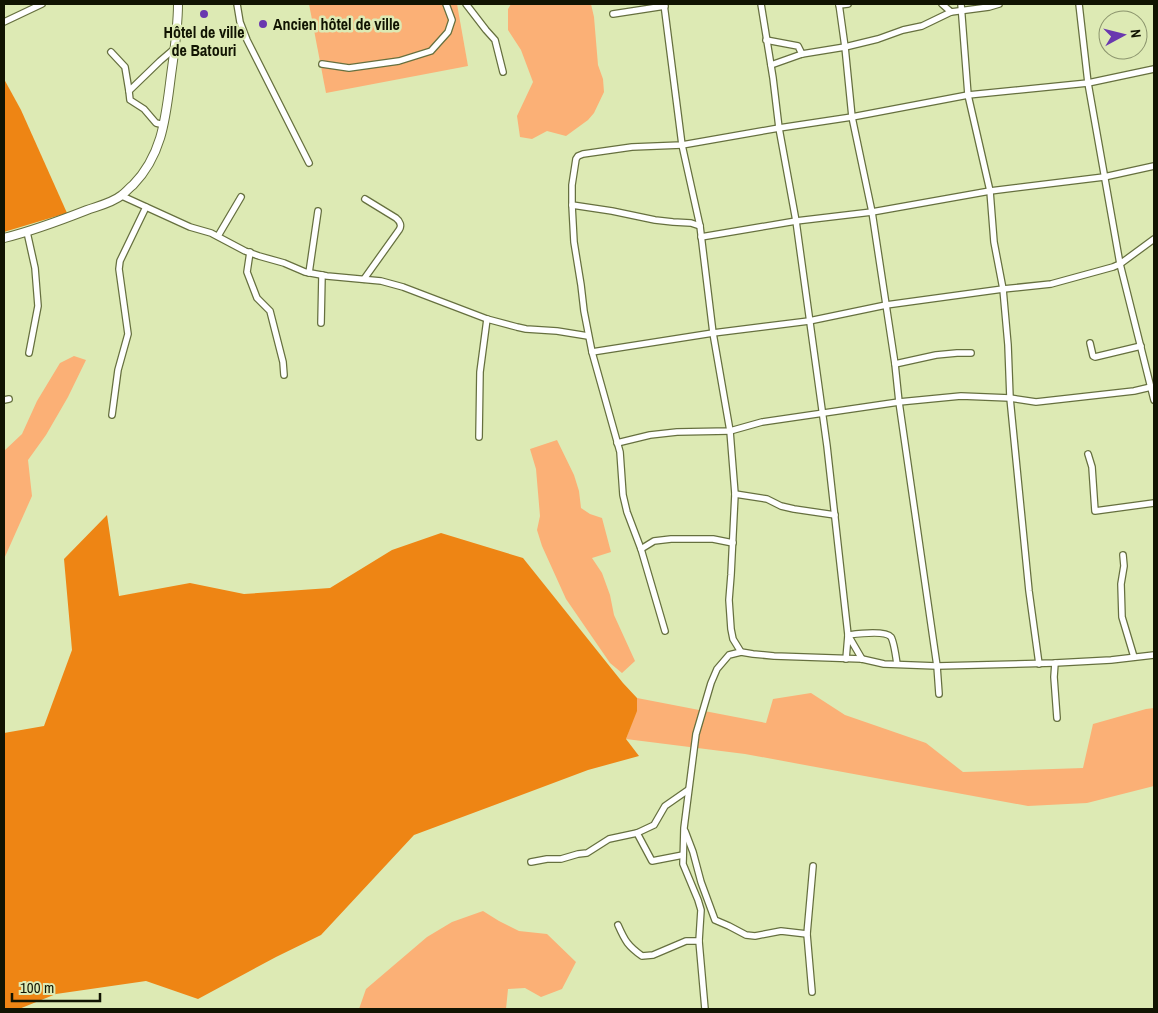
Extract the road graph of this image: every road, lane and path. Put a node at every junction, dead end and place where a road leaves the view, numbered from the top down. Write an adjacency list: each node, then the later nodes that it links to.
1 (42, 4): 16 (street)
2 (178, 4): 19 (main road)
3 (237, 4): 33 (street)
4 (446, 4): 22 (street)
5 (466, 4): 25 (street)
6 (761, 4): 17 (street)
7 (839, 4): 8 (street); 18 (street)
8 (848, 4)
9 (942, 4): 14 (street)
10 (999, 4): 13 (street)
11 (1078, 4): 26 (street)
12 (664, 5): 15 (street); 32 (street)
13 (961, 7): 14 (street); 28 (street)
14 (951, 12): 18 (street)
15 (614, 14)
16 (4, 22)
17 (766, 40): 21 (street); 23 (street)
18 (845, 47): 21 (street); 29 (street)
19 (174, 49): 27 (street); 30 (main road)
20 (111, 52): 27 (street)
21 (802, 54): 23 (street)
22 (322, 64)
23 (771, 65): 31 (street)
24 (1154, 69): 26 (street)
25 (503, 72)
26 (1088, 83): 28 (street); 35 (street)
27 (129, 91): 30 (street)
28 (968, 95): 29 (street); 36 (street)
29 (852, 117): 31 (street); 43 (street)
30 (164, 126): 37 (main road)
31 (779, 128): 32 (street); 44 (street)
32 (682, 145): 40 (street); 45 (street)
33 (309, 163)
34 (1154, 166): 35 (street)
35 (1104, 176): 36 (street); 52 (street)
36 (990, 190): 43 (street); 56 (street)
37 (122, 196): 41 (street); 46 (main road)
38 (241, 197): 47 (street)
39 (365, 199): 55 (street)
40 (572, 205): 45 (street); 62 (street)
41 (146, 207): 47 (street); 75 (street)
42 (318, 211): 53 (street)
43 (872, 212): 44 (street); 57 (street)
44 (796, 221): 49 (street); 59 (street)
45 (700, 226): 49 (street)
46 (27, 232): 48 (main road); 66 (street)
47 (218, 236): 51 (street)
48 (4, 238)
49 (701, 238): 61 (street)
50 (1154, 239): 52 (street)
51 (250, 252): 53 (street); 69 (street)
52 (1120, 264): 56 (street); 64 (street)
53 (309, 272): 54 (street)
54 (322, 275): 55 (street); 60 (street)
55 (364, 279): 58 (street)
56 (1003, 289): 57 (street); 71 (street)
57 (886, 305): 59 (street); 68 (street)
58 (487, 319): 62 (street); 77 (street)
59 (810, 321): 61 (street); 74 (street)
60 (321, 323)
61 (713, 333): 65 (street); 76 (street)
62 (588, 336): 65 (street)
63 (1090, 342): 64 (street)
64 (1141, 346): 70 (street)
65 (592, 352): 78 (street)
66 (29, 353)
67 (971, 353): 68 (street)
68 (895, 364): 73 (street)
69 (284, 375)
70 (1151, 387): 71 (street); 72 (street)
71 (1010, 398): 73 (street); 94 (street)
72 (1154, 400)
73 (899, 402): 74 (street); 96 (street)
74 (823, 412): 76 (street); 82 (street)
75 (112, 415)
76 (730, 431): 78 (street); 80 (street)
77 (479, 437)
78 (617, 443): 84 (street)
79 (1088, 454): 81 (street)
80 (735, 494): 82 (street); 83 (street)
81 (1154, 503)
82 (835, 515): 87 (street)
83 (733, 543): 84 (street); 88 (street)
84 (641, 549): 86 (street)
85 (1123, 555): 90 (street)
86 (665, 632)
87 (848, 635): 91 (street); 92 (street); 93 (street)
88 (740, 652): 91 (street); 99 (street)
89 (1154, 655): 90 (street)
90 (1134, 657): 95 (street)
91 (846, 658): 92 (street)
92 (862, 659): 93 (street)
93 (898, 664): 96 (street)
94 (1039, 664): 95 (street); 96 (street)
95 (1055, 664): 98 (street)
96 (937, 666): 97 (street)
97 (939, 694)
98 (1057, 718)
99 (688, 790): 100 (street); 101 (street)
100 (684, 828): 102 (street); 106 (street)
101 (637, 833): 102 (street); 103 (street)
102 (683, 855): 107 (street)
103 (531, 862)
104 (813, 866): 106 (street)
105 (618, 925): 107 (street)
106 (807, 934): 108 (street)
107 (699, 941): 109 (street)
108 (812, 992)
109 (705, 1009)

